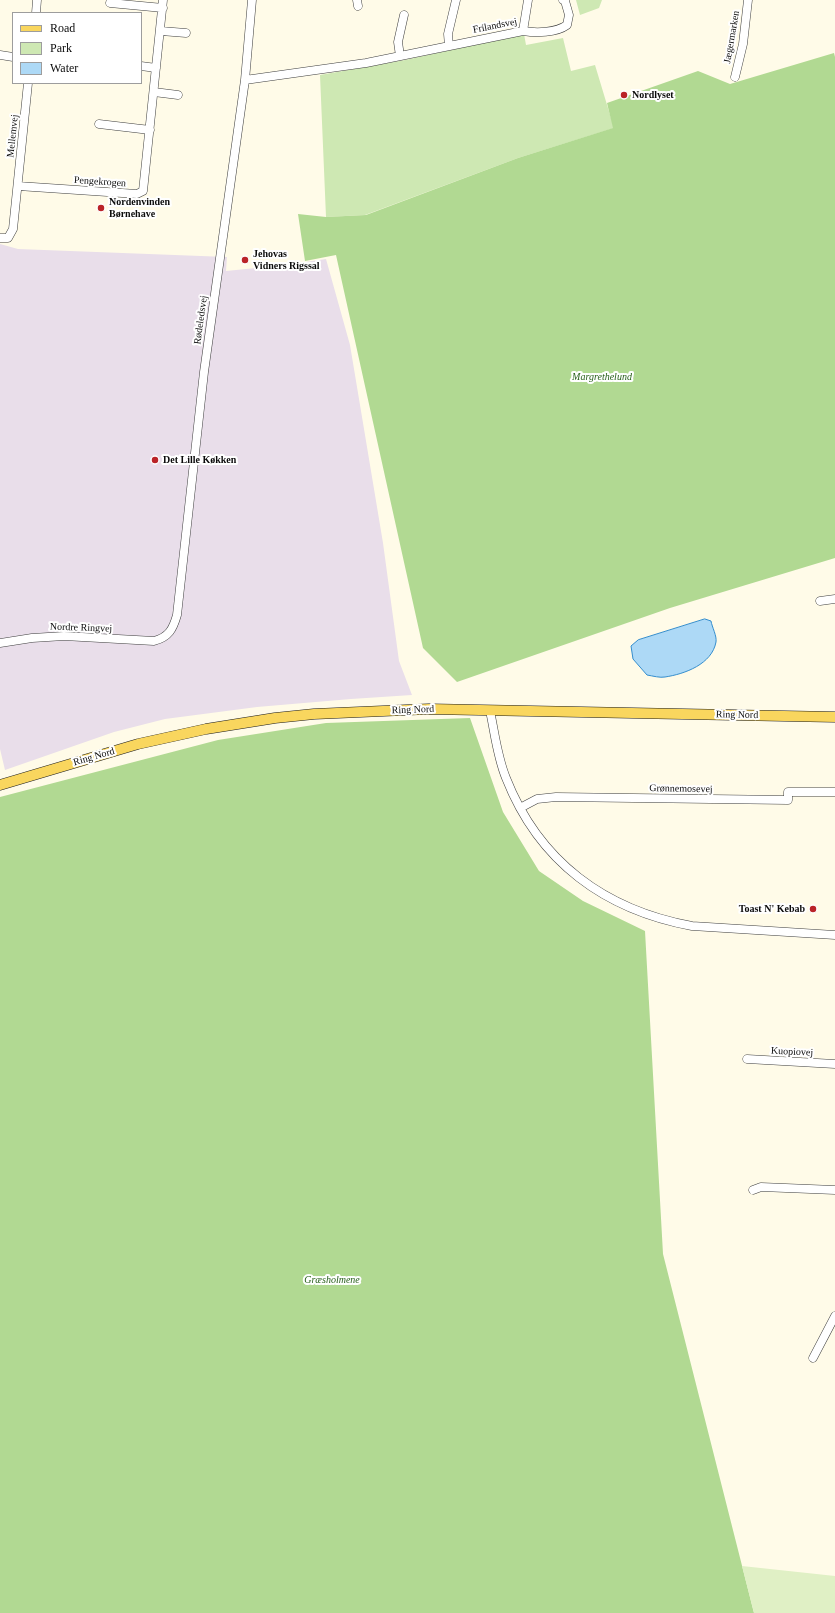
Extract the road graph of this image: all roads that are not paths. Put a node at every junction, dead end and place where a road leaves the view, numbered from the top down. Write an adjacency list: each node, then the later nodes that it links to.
1 (37, 0): 9 (street)
2 (252, 0): 21 (street, Rødeledsvej)
3 (456, 0): 14 (street)
4 (528, 0): 12 (street)
5 (564, 0): 12 (street, Frilandsvej)
6 (748, 0): 20 (street, Jægermarken)
7 (110, 3): 8 (street, Pengekrogen)
8 (163, 4): 11 (street, Pengekrogen)
9 (36, 12)
10 (404, 15): 16 (street)
11 (161, 31): 13 (street); 19 (street, Pengekrogen)
12 (523, 31): 14 (street, Frilandsvej)
13 (186, 33)
14 (449, 46): 16 (street, Frilandsvej)
15 (0, 55): 17 (street)
16 (400, 56): 21 (street, Frilandsvej)
17 (12, 57)
18 (142, 66): 19 (street)
19 (156, 68): 23 (street, Pengekrogen)
20 (735, 77)
21 (245, 80): 31 (street, Rødeledsvej)
22 (28, 84): 27 (street, Mellemvej)
23 (154, 92): 24 (street); 26 (street, Pengekrogen)
24 (178, 95)
25 (99, 124): 26 (street)
26 (150, 130): 27 (street, Pengekrogen)
27 (18, 186): 28 (street, Mellemvej)
28 (4, 238)
29 (835, 599): 30 (street)
30 (820, 601)
31 (162, 639): 32 (street, Nordre Ringvej)
32 (0, 643)
33 (490, 710): 34 (main road, Ring Nord); 35 (main road, Ring Nord); 37 (street)
34 (835, 717)
35 (0, 785)
36 (835, 792): 37 (street, Grønnemosevej)
37 (520, 808): 38 (street)
38 (835, 935)
39 (747, 1059): 40 (street, Kuopiovej)
40 (835, 1064)
41 (753, 1190): 42 (street)
42 (835, 1190)
43 (835, 1316): 44 (street)
44 (813, 1358)

